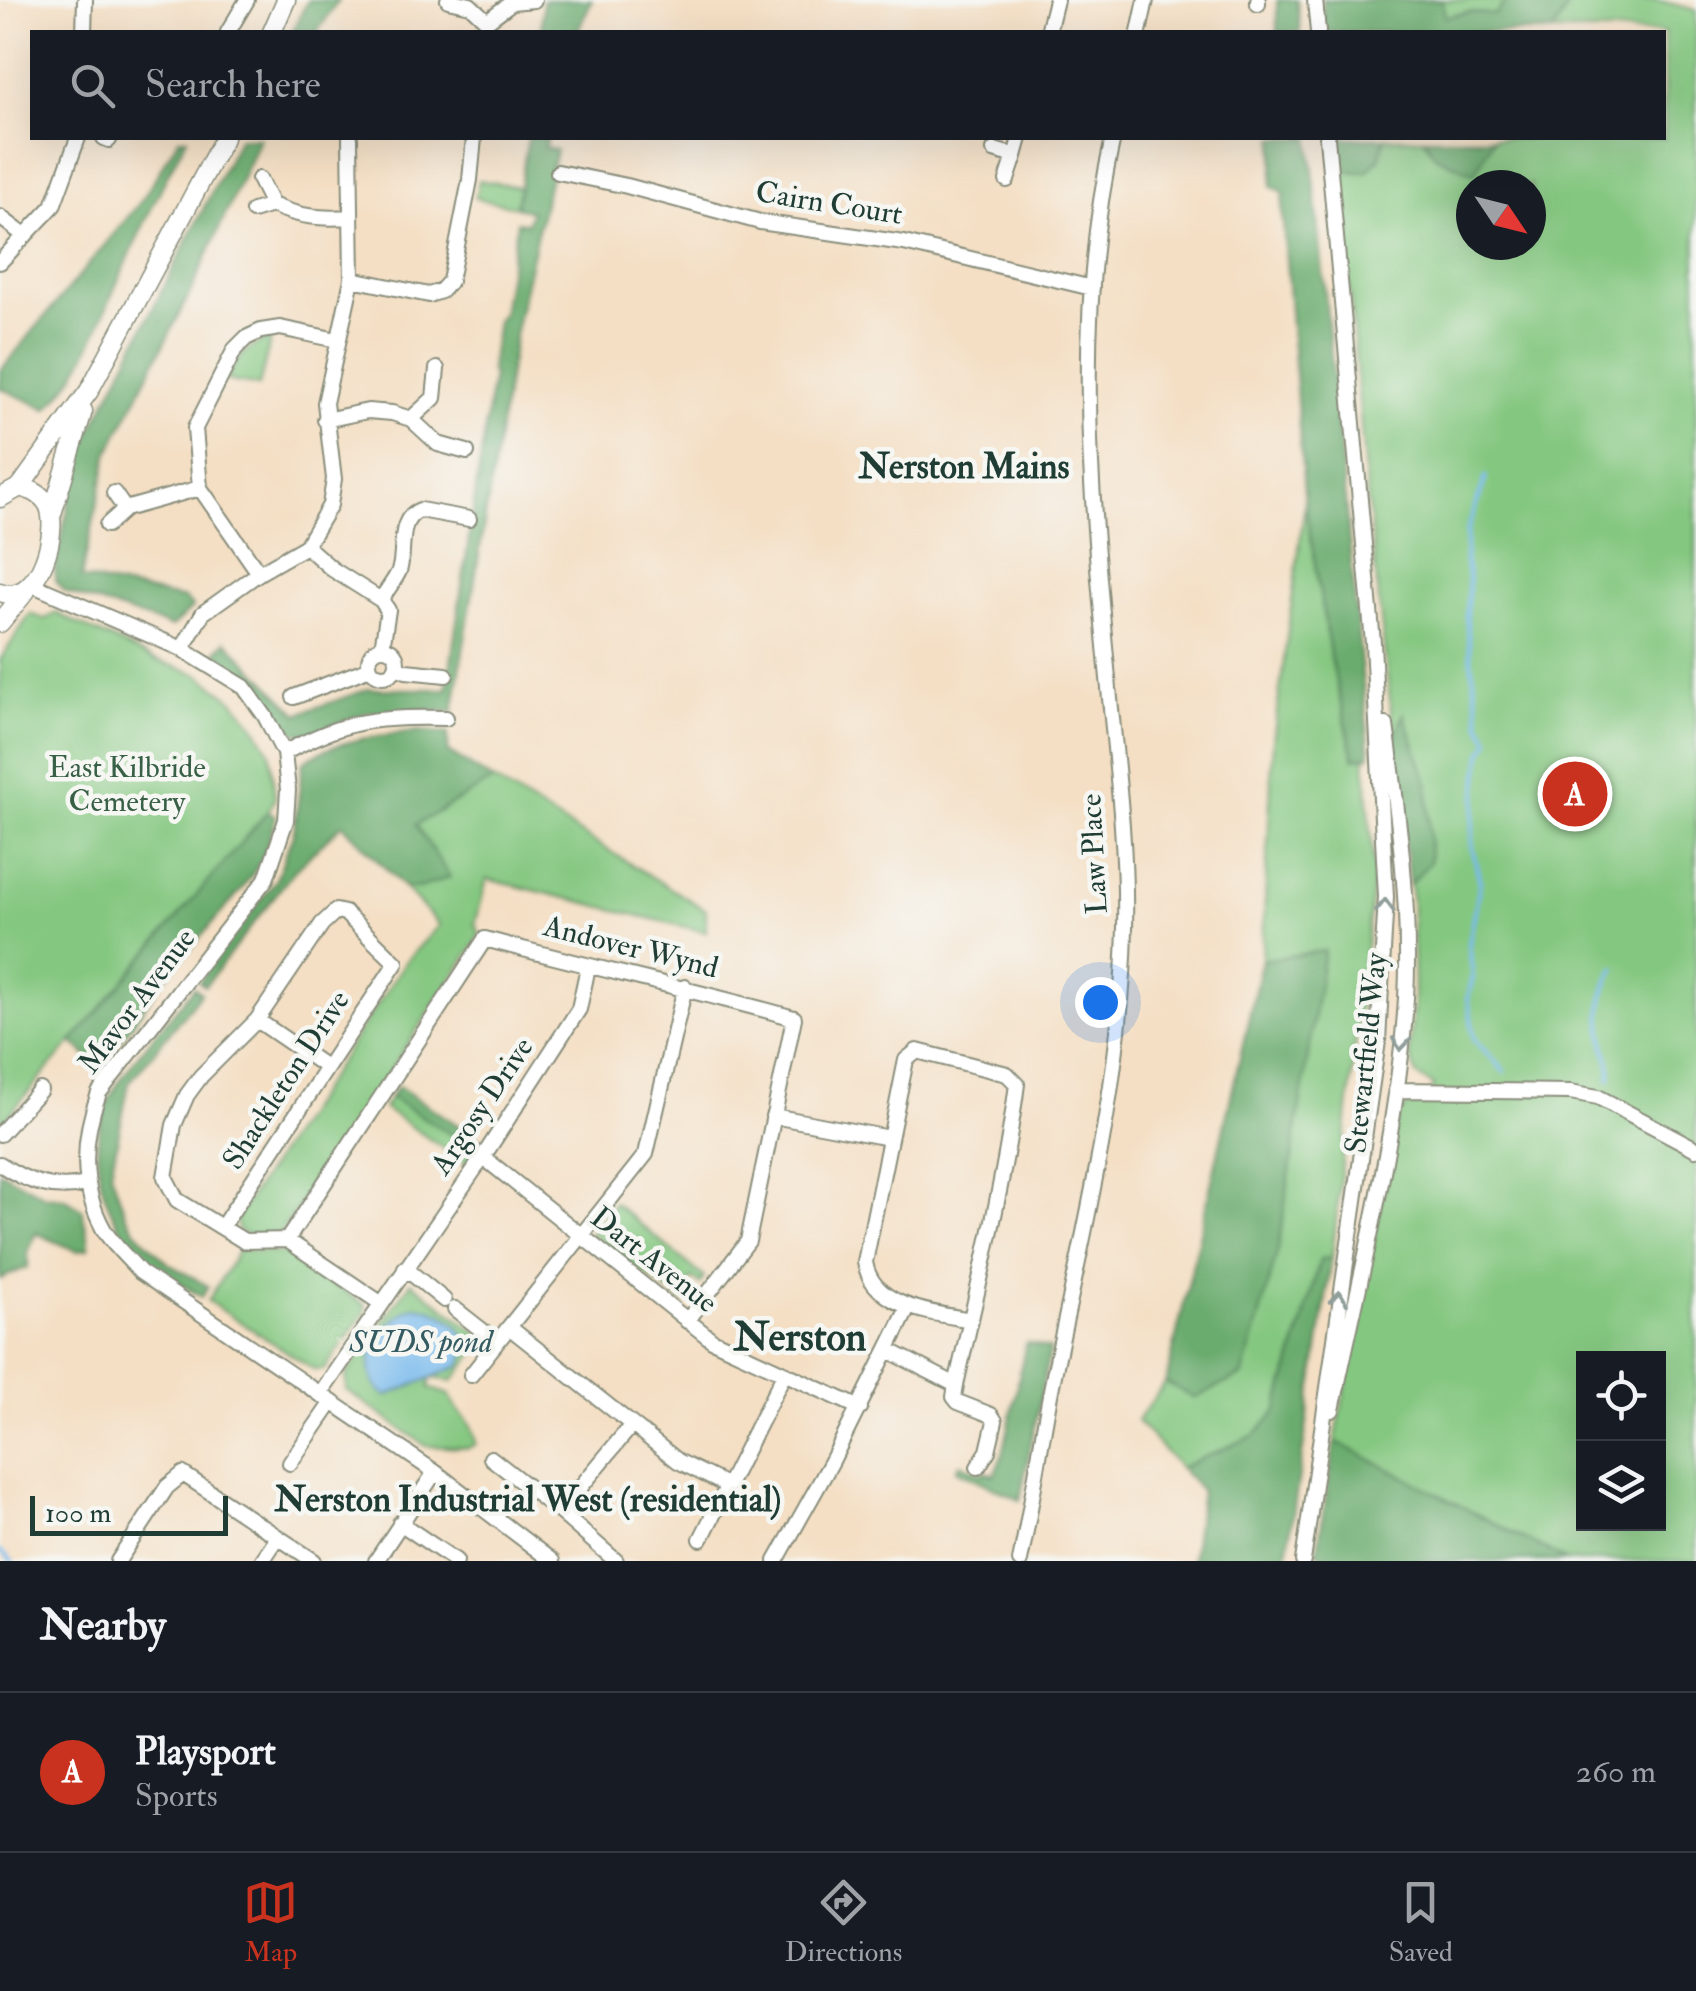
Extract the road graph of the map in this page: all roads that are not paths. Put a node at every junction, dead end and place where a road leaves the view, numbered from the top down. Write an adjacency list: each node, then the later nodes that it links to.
1 (86, 0): 10 (street)
2 (246, 0): 11 (street)
3 (286, 0): 12 (main road)
4 (448, 0): 9 (street)
5 (534, 0): 9 (street)
6 (1056, 0): 13 (street)
7 (1146, 0): 14 (street)
8 (1316, 0): 15 (street)
9 (488, 27)
10 (84, 30)
11 (229, 30)
12 (273, 30)
13 (1048, 30)
14 (1140, 30)
15 (1318, 30)
16 (77, 140): 32 (street)
17 (223, 140): 38 (main road)
18 (350, 140): 30 (street)
19 (474, 140): 34 (street)
20 (1019, 140): 24 (street)
21 (1113, 140): 35 (street, Law Place)
22 (1326, 140): 55 (street, Stewartfield Way)
23 (994, 150): 24 (street)
24 (1015, 156): 27 (street)
25 (558, 172): 35 (street, Cairn Court)
26 (259, 178): 28 (street)
27 (1007, 180)
28 (272, 205): 29 (street); 30 (street)
29 (253, 212)
30 (349, 217): 34 (street)
31 (0, 218): 32 (street)
32 (25, 236): 33 (street)
33 (0, 262)
34 (352, 280): 36 (street)
35 (1092, 288): 112 (street, Law Place)
36 (337, 340): 40 (street); 42 (street)
37 (437, 368): 39 (street)
38 (89, 391): 43 (main road); 46 (main road)
39 (411, 419): 40 (street); 41 (street)
40 (324, 420): 49 (street)
41 (467, 452)
42 (200, 488): 45 (street); 50 (street)
43 (8, 490): 46 (main road)
44 (114, 494): 45 (street)
45 (126, 508): 48 (street)
46 (52, 514): 51 (main road)
47 (470, 519): 53 (street)
48 (107, 525)
49 (306, 546): 50 (street); 53 (street)
50 (259, 573): 57 (street)
51 (30, 588): 52 (main road); 54 (main road); 57 (street, Mavor Avenue)
52 (0, 592)
53 (381, 600): 56 (street)
54 (0, 623)
55 (1373, 643): 69 (street, Stewartfield Way, one-way to 69); 96 (street, Stewartfield Way, one-way to 55)
56 (382, 648): 58 (street); 59 (street)
57 (182, 649): 63 (street, Mavor Avenue)
58 (396, 666): 59 (street); 60 (street)
59 (370, 668): 61 (street)
60 (446, 676)
61 (294, 697)
62 (446, 718): 63 (street)
63 (284, 753): 76 (street, Mavor Avenue)
64 (588, 967): 65 (street, Andover Wynd); 74 (street, Argosy Drive); 79 (street, Andover Wynd)
65 (685, 987): 70 (street, Andover Wynd); 78 (street)
66 (258, 1020): 67 (street); 67 (street, Shackleton Drive); 77 (street)
67 (326, 1067): 77 (street, Shackleton Drive)
68 (40, 1090): 71 (street)
69 (1396, 1090): 73 (street); 96 (street, Stewartfield Way)
70 (774, 1116): 72 (street); 83 (street, Andover Wynd)
71 (0, 1134)
72 (889, 1138): 82 (street); 84 (street)
73 (1696, 1149)
74 (483, 1156): 78 (street, Dart Avenue); 80 (street, Argosy Drive)
75 (0, 1164): 76 (street)
76 (86, 1184): 91 (street, Mavor Avenue)
77 (222, 1227): 79 (street)
78 (581, 1238): 83 (street, Dart Avenue); 85 (street)
79 (286, 1240): 81 (street)
80 (405, 1268): 81 (street, Argosy Drive); 86 (street)
81 (382, 1304): 91 (street, Argosy Drive)
82 (908, 1308): 84 (street); 87 (street)
83 (688, 1320): 88 (street, Dart Avenue)
84 (970, 1320): 90 (street)
85 (509, 1327): 86 (street); 93 (street)
86 (497, 1342): 89 (street)
87 (888, 1350): 90 (street); 92 (street)
88 (784, 1374): 92 (street, Dart Avenue); 99 (street)
89 (471, 1375)
90 (956, 1385): 97 (street)
91 (326, 1398): 95 (street, Argosy Drive); 98 (street, Mavor Avenue)
92 (860, 1408): 111 (street)
93 (631, 1426): 99 (street); 100 (street)
94 (491, 1458): 100 (street)
95 (290, 1463)
96 (1319, 1464): 113 (street, Stewartfield Way)
97 (978, 1467)
98 (435, 1472): 101 (street); 109 (street, Mavor Avenue)
99 (728, 1486): 103 (street)
100 (560, 1512): 110 (street)
101 (400, 1523): 104 (street); 108 (street)
102 (278, 1537): 105 (street); 106 (street); 107 (street)
103 (700, 1540)
104 (451, 1559)
105 (118, 1561)
106 (262, 1561)
107 (314, 1561)
108 (376, 1561)
109 (552, 1561)
110 (616, 1561)
111 (776, 1561)
112 (1020, 1561)
113 (1303, 1561)

